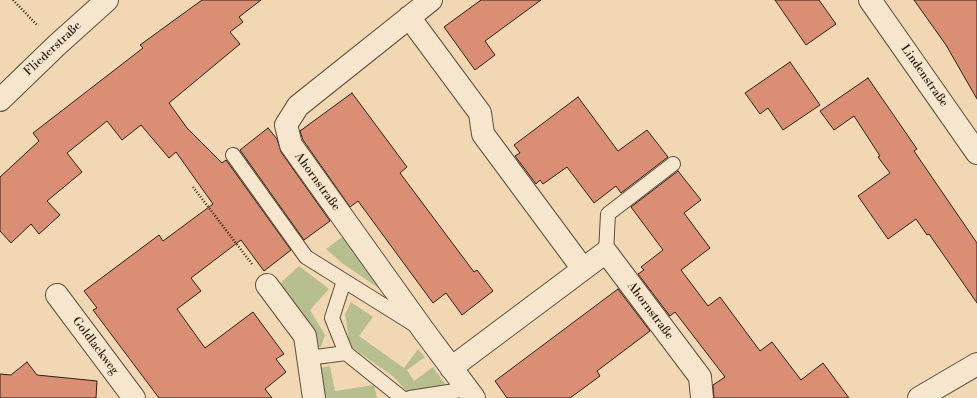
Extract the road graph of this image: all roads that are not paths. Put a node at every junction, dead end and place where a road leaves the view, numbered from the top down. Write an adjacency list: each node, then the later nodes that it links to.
1 (107, 0): 5 (street, Fliederstraße)
2 (431, 0): 4 (street, Ahornstraße)
3 (870, 0): 6 (street, Lindenstraße)
4 (409, 17): 10 (street); 14 (street, Ahornstraße)
5 (0, 100)
6 (977, 153)
7 (233, 155): 11 (lane)
8 (673, 164): 9 (lane)
9 (606, 252): 10 (street); 24 (street, Ahornstraße)
10 (583, 269): 18 (street)
11 (344, 281): 14 (lane); 15 (lane)
12 (267, 285): 16 (street)
13 (57, 295): 20 (street, Goldlackweg)
14 (424, 331): 18 (street, Ahornstraße)
15 (346, 353): 16 (lane); 22 (lane)
16 (308, 358): 21 (street)
17 (977, 364): 25 (street)
18 (451, 368): 19 (street, Ahornstraße)
19 (471, 394): 23 (lane)
20 (134, 398)
21 (314, 398)
22 (402, 398)
23 (410, 398)
24 (702, 398)
25 (919, 398)

